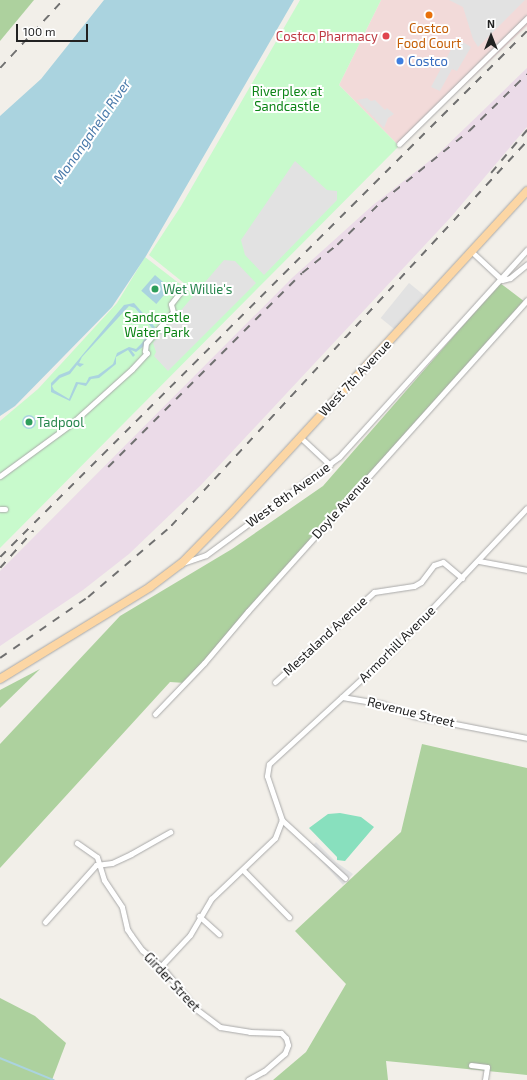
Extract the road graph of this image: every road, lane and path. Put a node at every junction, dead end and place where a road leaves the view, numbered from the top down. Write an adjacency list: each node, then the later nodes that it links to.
1 (527, 18): 2 (street)
2 (399, 144)
3 (527, 191): 5 (main road, West 7th Avenue)
4 (527, 250): 7 (street, West 8th Avenue)
5 (471, 251): 7 (street); 10 (main road, West 7th Avenue)
6 (527, 264): 7 (street)
7 (502, 280): 11 (street, West 8th Avenue)
8 (182, 290): 12 (street)
9 (527, 300): 21 (street, Doyle Avenue)
10 (300, 438): 11 (street); 15 (main road, West 7th Avenue)
11 (330, 465): 15 (street, West 8th Avenue)
12 (0, 476)
13 (527, 508): 14 (street, Armorhill Avenue)
14 (479, 561): 16 (street); 17 (street, Armorhill Avenue)
15 (181, 564): 18 (main road, West 8th Avenue)
16 (527, 570)
17 (462, 578): 19 (street, Mestaland Avenue); 20 (street, Armorhill Avenue)
18 (0, 679)
19 (275, 682)
20 (342, 697): 22 (street, Revenue Street); 23 (street, Armorhill Avenue)
21 (154, 714)
22 (527, 738)
23 (282, 820): 27 (street); 28 (street)
24 (170, 832): 26 (street)
25 (77, 843): 26 (street)
26 (100, 864): 31 (street); 33 (street, Girder Street)
27 (243, 870): 29 (street); 30 (street)
28 (345, 878)
29 (199, 916): 32 (street); 33 (street)
30 (289, 917)
31 (45, 922)
32 (219, 934)
33 (161, 966): 35 (street, Girder Street)
34 (471, 1065): 36 (street)
35 (248, 1080)
36 (485, 1080)

